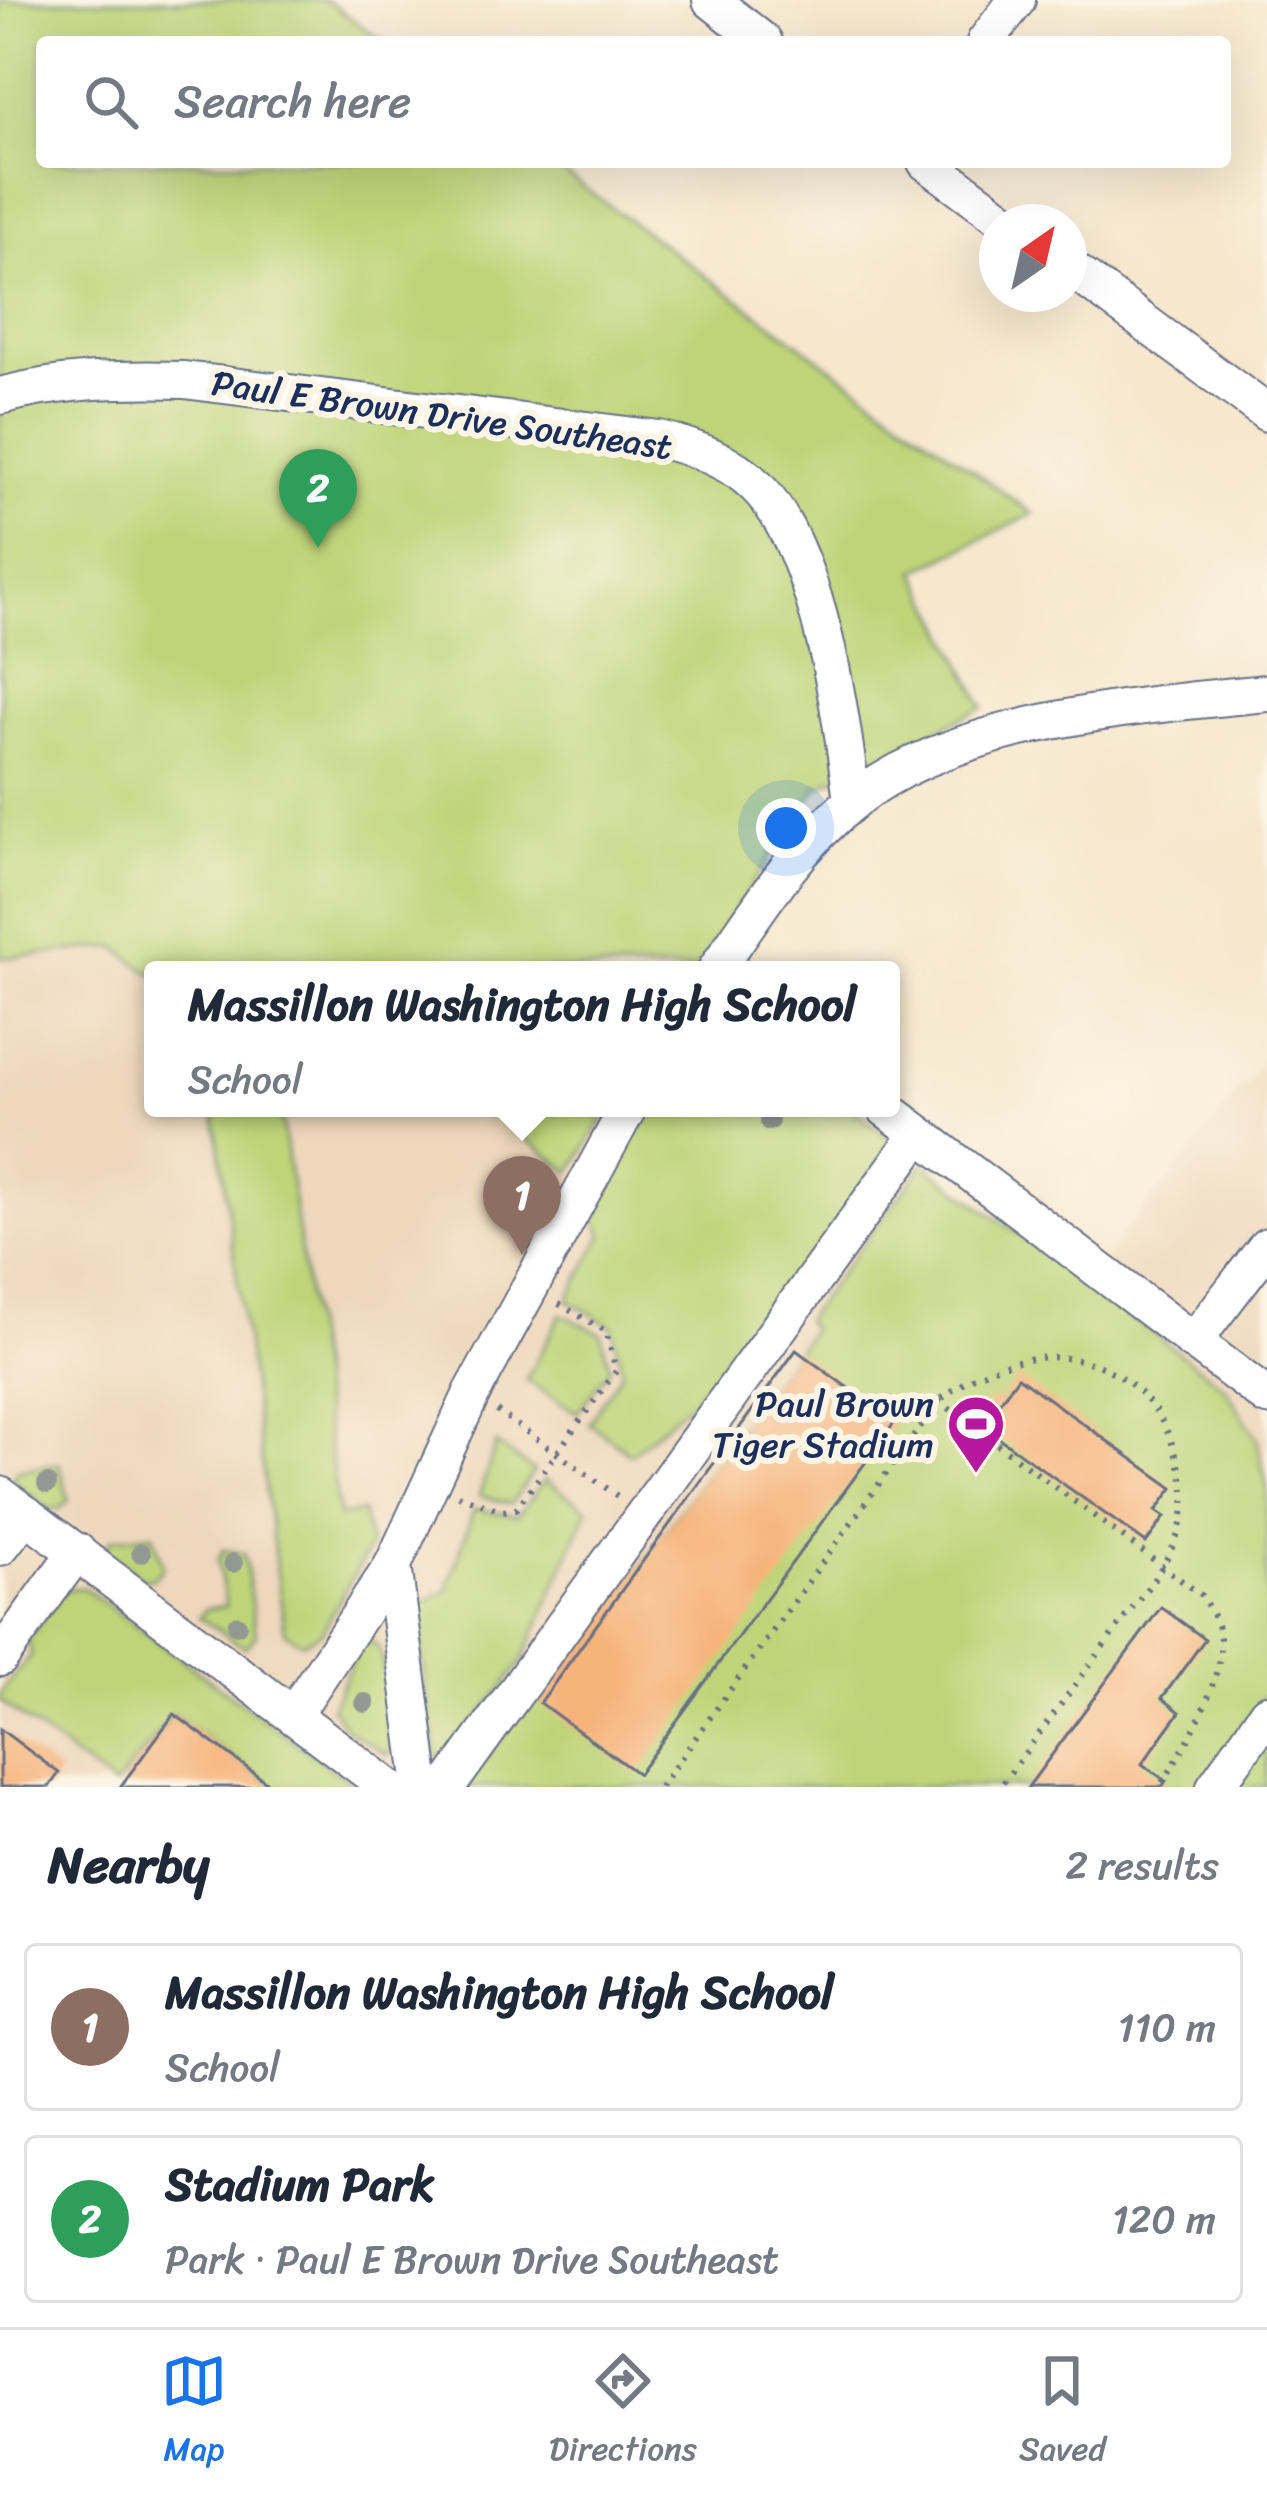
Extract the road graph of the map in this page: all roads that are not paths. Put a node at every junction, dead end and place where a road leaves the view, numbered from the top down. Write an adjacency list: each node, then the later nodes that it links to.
1 (711, 0): 3 (street)
2 (1018, 0): 4 (street)
3 (756, 36)
4 (990, 36)
5 (934, 168): 6 (street)
6 (983, 204)
7 (1087, 280): 9 (street)
8 (0, 396): 11 (street, Paul E Brown Drive Southeast)
9 (1267, 413)
10 (1267, 693): 11 (street)
11 (852, 802): 12 (street)
12 (722, 961)
13 (623, 1117): 22 (street)
14 (897, 1117): 15 (street)
15 (919, 1134): 17 (street); 28 (street)
16 (1267, 1246): 17 (street)
17 (1193, 1342): 18 (street)
18 (1267, 1397)
19 (13, 1504): 20 (street); 21 (street)
20 (0, 1547)
21 (77, 1551): 23 (street); 24 (street)
22 (393, 1565): 24 (street); 27 (street)
23 (0, 1658)
24 (296, 1712): 26 (street)
25 (1267, 1714): 29 (street)
26 (388, 1787)
27 (422, 1787)
28 (447, 1787)
29 (1215, 1787)

